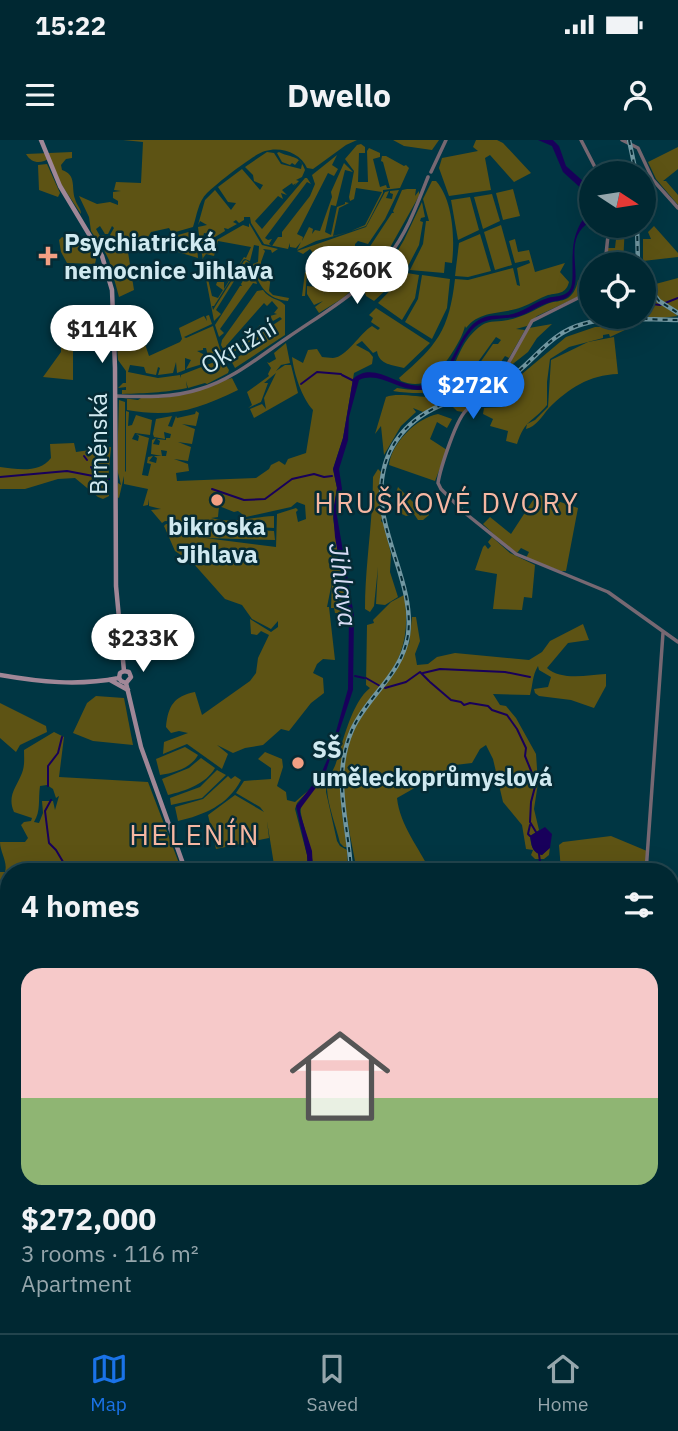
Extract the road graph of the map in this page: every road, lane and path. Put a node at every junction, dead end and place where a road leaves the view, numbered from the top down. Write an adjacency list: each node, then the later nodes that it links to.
1 (41, 140): 8 (main road, Brněnská)
2 (446, 140): 8 (street, Okružní)
3 (581, 140): 5 (street)
4 (622, 140): 6 (street)
5 (592, 161)
6 (678, 208)
7 (579, 298): 9 (street)
8 (115, 396): 11 (main road, Brněnská)
9 (663, 633): 10 (street); 18 (street)
10 (678, 642)
11 (124, 671): 13 (main road); 15 (main road)
12 (0, 675): 14 (main road)
13 (119, 678): 14 (main road); 15 (main road)
14 (110, 680): 16 (main road)
15 (126, 683): 16 (main road)
16 (128, 690): 17 (main road)
17 (183, 863)
18 (647, 863)

